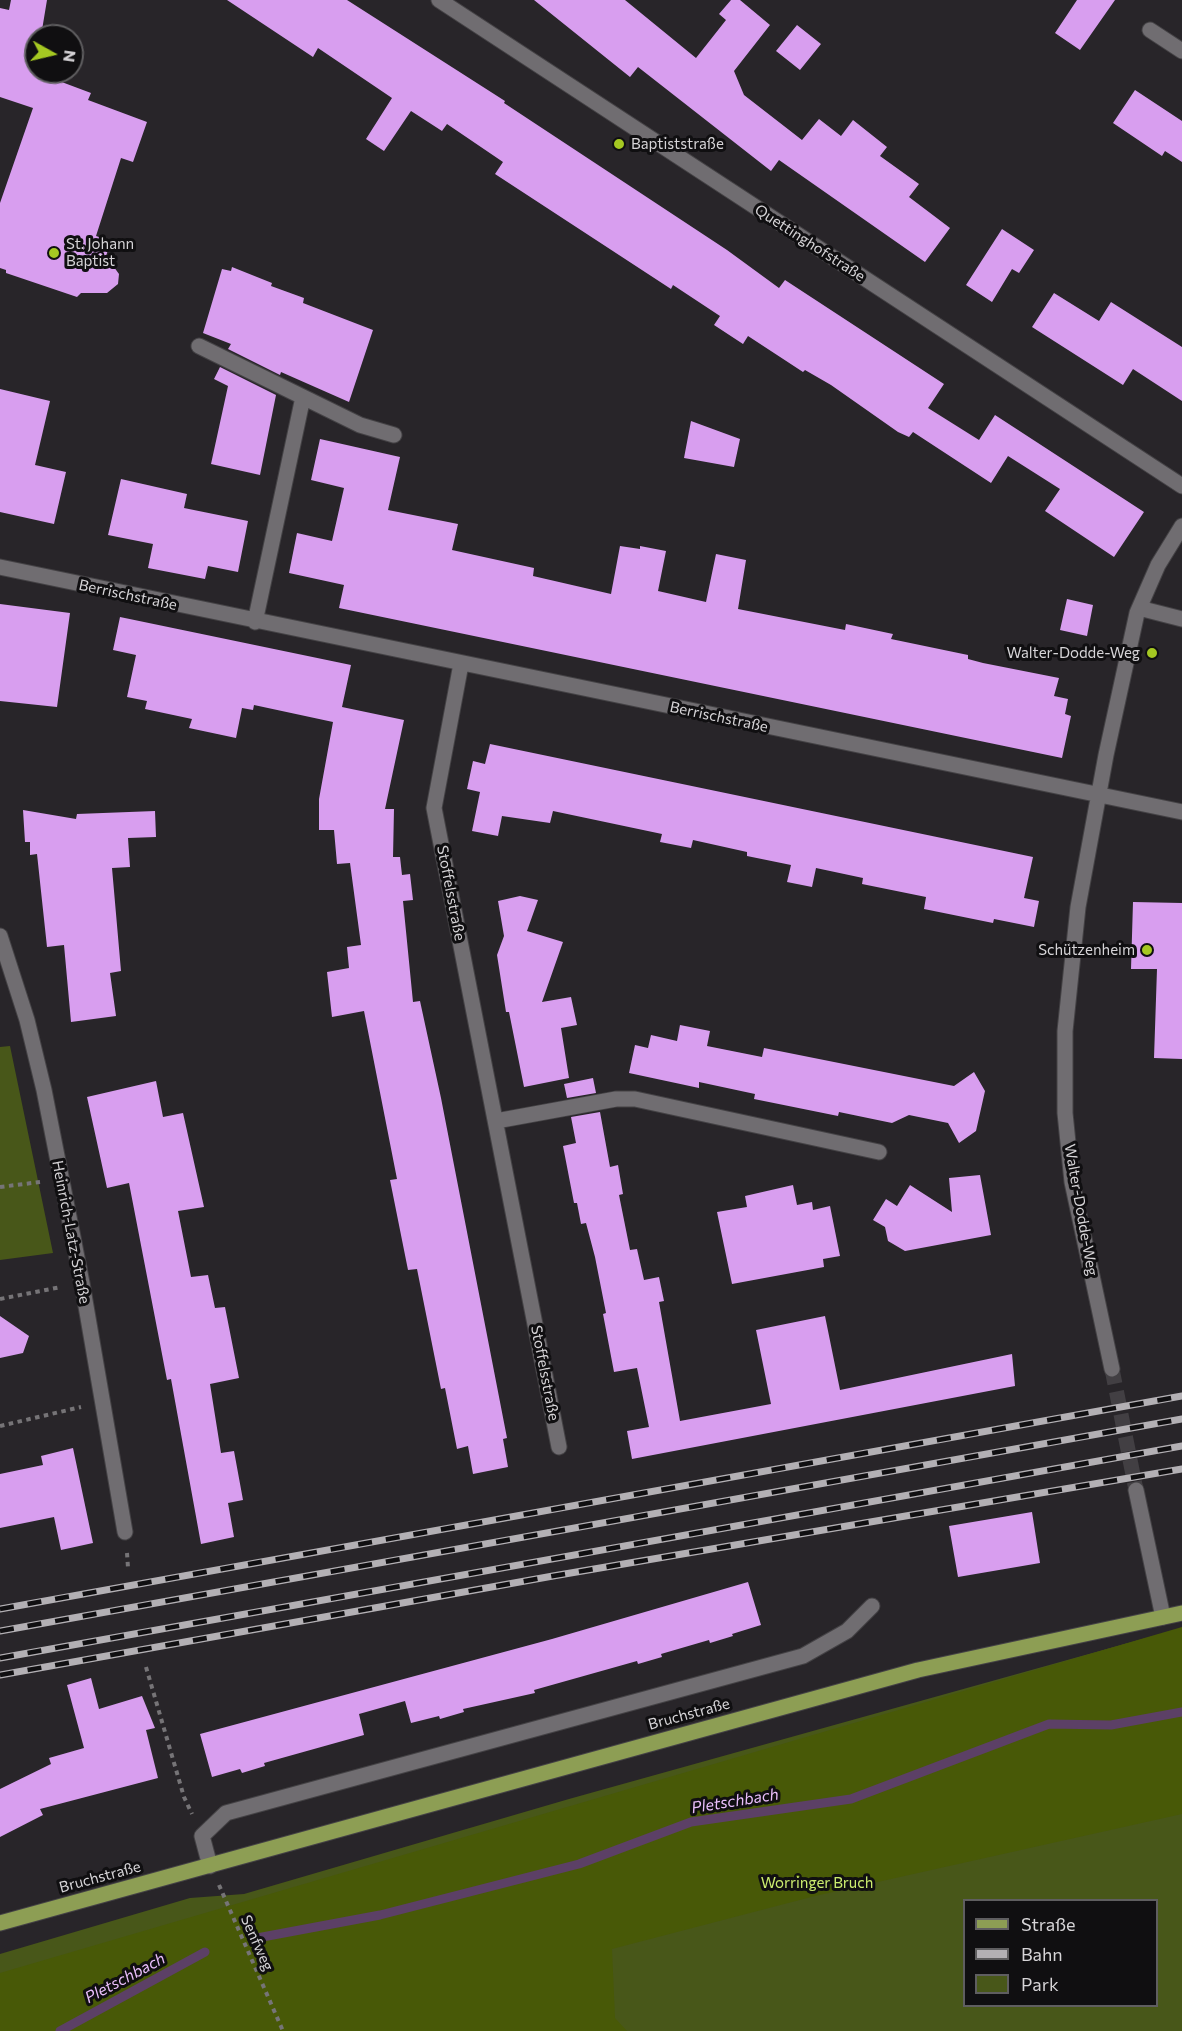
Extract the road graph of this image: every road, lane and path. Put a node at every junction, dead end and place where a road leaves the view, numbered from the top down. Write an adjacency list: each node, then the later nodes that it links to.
1 (439, 0): 7 (street, Quettinghofstraße)
2 (1150, 30): 3 (street)
3 (1182, 51)
4 (199, 346): 5 (street)
5 (303, 397): 6 (street); 12 (street)
6 (394, 435)
7 (1182, 486)
8 (1182, 526): 10 (street, Walter-Dodde-Weg)
9 (0, 567): 12 (street, Berrischstraße)
10 (1139, 608): 11 (street); 14 (street, Walter-Dodde-Weg)
11 (1182, 619)
12 (255, 622): 13 (street, Berrischstraße)
13 (461, 664): 14 (street, Berrischstraße); 17 (street, Stoffelsstraße)
14 (1098, 795): 15 (street, Berrischstraße); 23 (street, Walter-Dodde-Weg)
15 (1182, 812)
16 (0, 936): 19 (street, Heinrich-Latz-Straße)
17 (496, 1121): 18 (street); 26 (street, Stoffelsstraße)
18 (879, 1152)
19 (62, 1179): 20 (path); 21 (street, Heinrich-Latz-Straße)
20 (0, 1187)
21 (82, 1283): 22 (path); 24 (street, Heinrich-Latz-Straße)
22 (0, 1299)
23 (1112, 1369)
24 (101, 1403): 25 (path); 28 (street, Heinrich-Latz-Straße)
25 (0, 1426)
26 (559, 1448)
27 (1136, 1490): 31 (street)
28 (125, 1532)
29 (872, 1606): 33 (street, Bruchstraße)
30 (1182, 1613): 31 (main road, Bruchstraße)
31 (1163, 1617): 34 (main road, Bruchstraße)
32 (146, 1667): 33 (path)
33 (202, 1836): 34 (street)
34 (210, 1866): 35 (main road, Bruchstraße); 36 (path, Senfweg)
35 (0, 1923)
36 (283, 2031)

